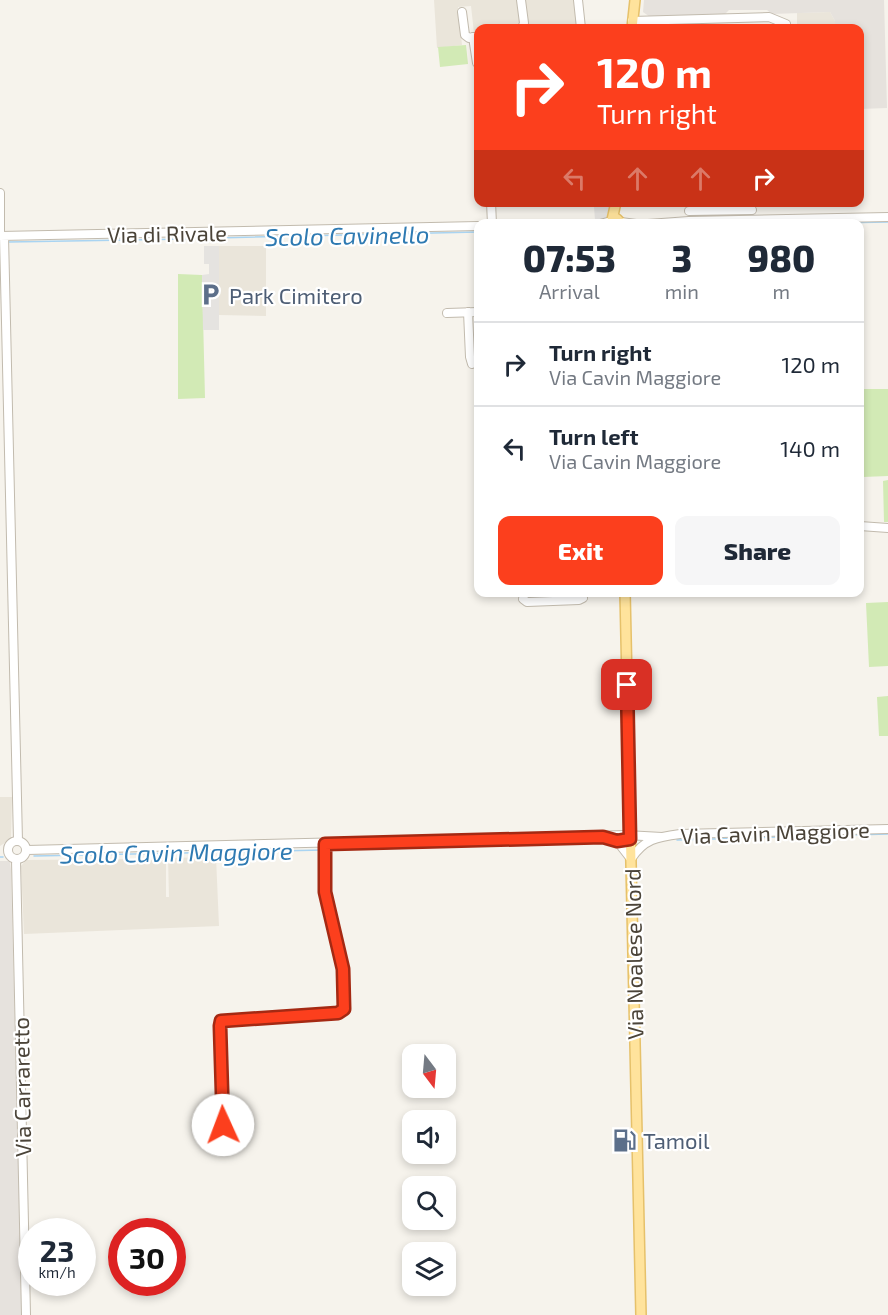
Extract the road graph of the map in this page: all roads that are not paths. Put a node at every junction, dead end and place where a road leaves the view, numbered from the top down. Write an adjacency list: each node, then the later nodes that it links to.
1 (521, 0): 5 (street)
2 (578, 0): 6 (street)
3 (635, 0): 7 (main road)
4 (462, 12): 10 (street)
5 (522, 24)
6 (581, 24)
7 (632, 24)
8 (649, 24): 9 (street)
9 (786, 24)
10 (474, 37)
11 (0, 193): 15 (street)
12 (888, 217): 13 (street)
13 (856, 219)
14 (474, 226): 15 (street, Via di Rivale)
15 (1, 236): 19 (street)
16 (468, 312): 17 (street); 18 (street); 20 (street)
17 (474, 312)
18 (447, 313)
19 (3, 315): 21 (street)
20 (472, 364)
21 (4, 369): 32 (street)
22 (864, 526): 23 (street)
23 (888, 528)
24 (556, 597): 26 (street); 27 (street)
25 (625, 597): 30 (main road, Via Noalese Nord)
26 (583, 598)
27 (523, 599)
28 (888, 829): 31 (street, Via Cavin Maggiore)
29 (603, 837): 30 (street, Via Cavin Maggiore); 33 (street, Via Cavin Maggiore); 35 (street, Via Cavin Maggiore)
30 (630, 837): 31 (street, Via Cavin Maggiore); 33 (street, Via Cavin Maggiore); 34 (street, Via Cavin Maggiore); 38 (main road, Via Noalese Nord)
31 (662, 837): 34 (street, Via Cavin Maggiore)
32 (18, 841): 36 (street); 37 (street)
33 (617, 841): 38 (street)
34 (644, 843): 38 (street)
35 (325, 848): 36 (street, Via Cavin Maggiore); 40 (street)
36 (27, 850): 39 (street)
37 (4, 851): 39 (street)
38 (631, 859): 42 (main road, Via Noalese Nord)
39 (16, 860): 41 (street, Via Carraretto)
40 (223, 1125)
41 (26, 1315)
42 (641, 1315)

